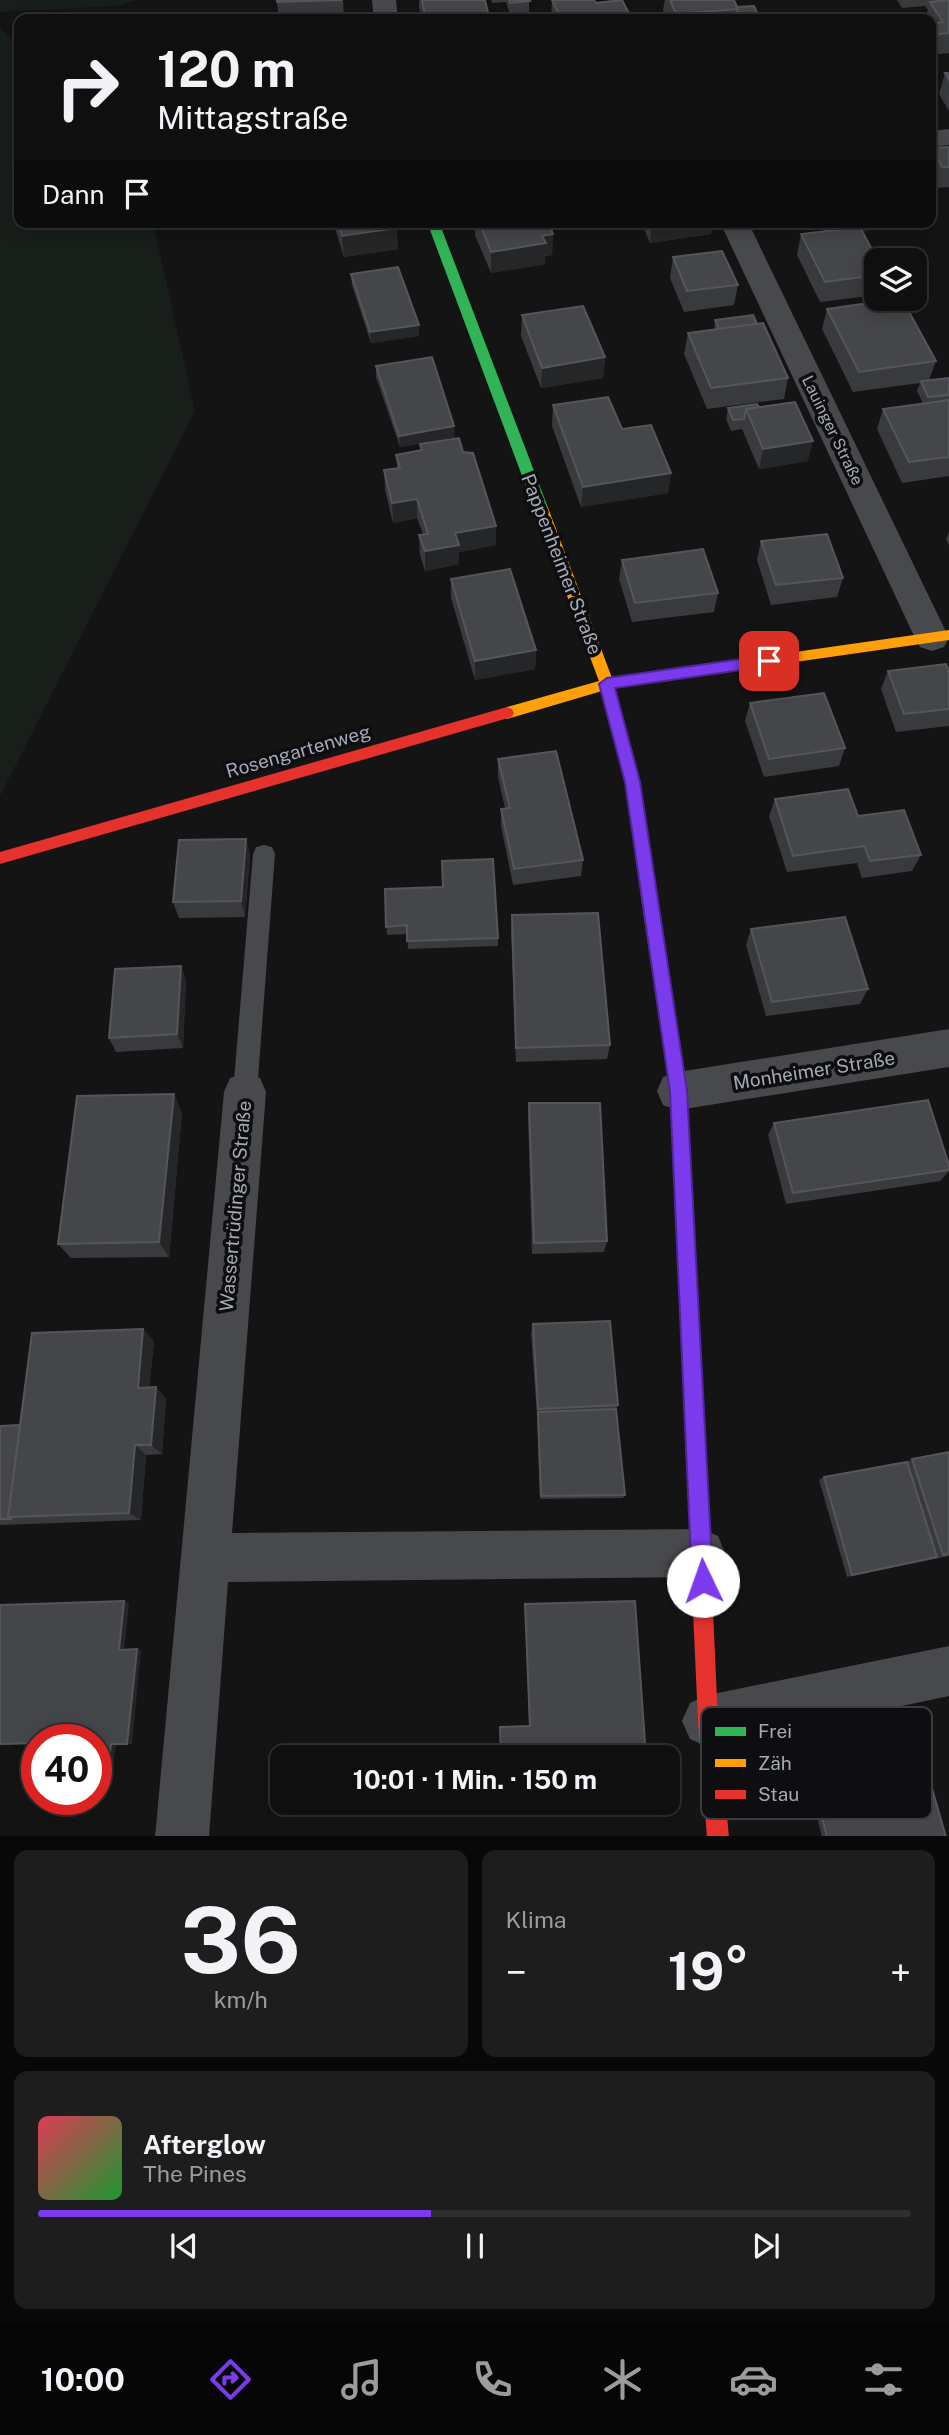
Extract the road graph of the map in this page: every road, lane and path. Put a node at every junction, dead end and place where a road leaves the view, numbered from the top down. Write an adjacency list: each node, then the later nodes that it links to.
1 (435, 228): 4 (street, Pappenheimer Straße)
2 (737, 228): 3 (street, Lauinger Straße)
3 (941, 636): 4 (street, Rosengartenweg)
4 (607, 684): 6 (street, Rosengartenweg); 8 (street, Pappenheimer Straße)
5 (264, 854): 9 (lane, Wassertrüdinger Straße)
6 (0, 858)
7 (949, 1048): 8 (street, Monheimer Straße)
8 (678, 1091): 10 (street, Pappenheimer Straße)
9 (245, 1092): 11 (street, Wassertrüdinger Straße)
10 (701, 1553): 11 (street); 13 (street, Pappenheimer Straße)
11 (204, 1558): 15 (street, Wassertrüdinger Straße)
12 (949, 1671): 14 (street)
13 (708, 1707)
14 (776, 1707)
15 (182, 1836)

